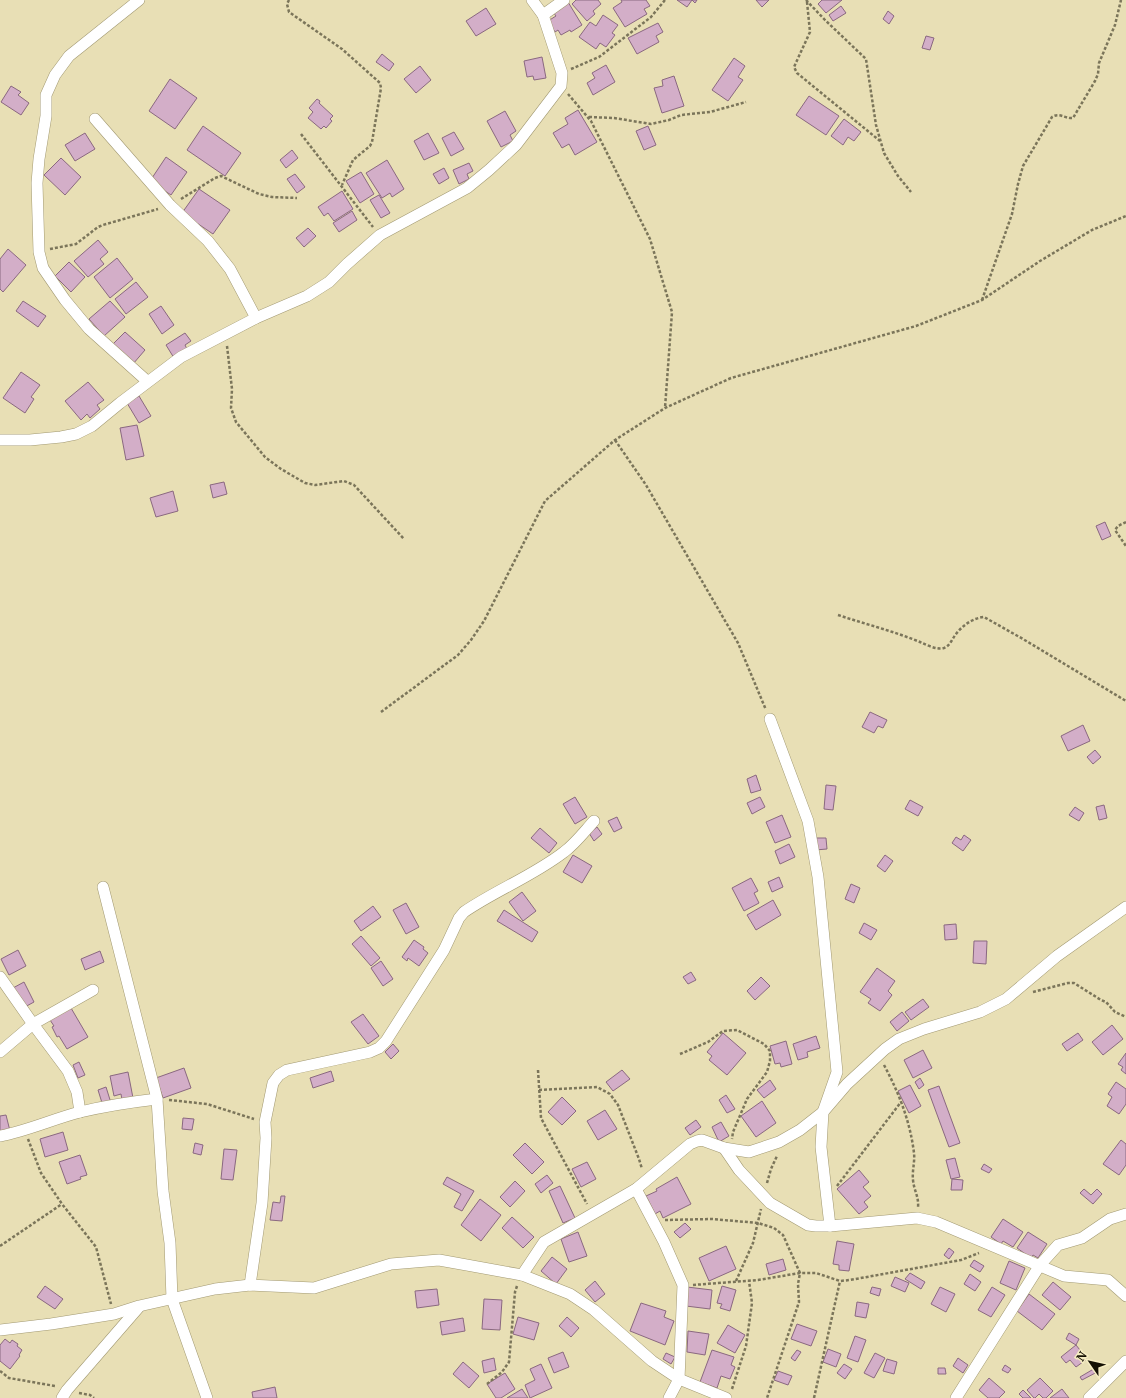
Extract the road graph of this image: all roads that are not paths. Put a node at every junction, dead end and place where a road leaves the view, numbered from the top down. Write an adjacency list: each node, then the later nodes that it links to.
1 (139, 0): 7 (street)
2 (532, 0): 4 (street)
3 (564, 0): 4 (street)
4 (543, 15): 6 (street)
5 (95, 119): 6 (street)
6 (256, 318): 7 (street)
7 (147, 382): 8 (street)
8 (0, 440)
9 (770, 719): 19 (street)
10 (594, 821): 27 (street)
11 (103, 887): 17 (street)
12 (1126, 907): 19 (street)
13 (0, 977): 15 (street)
14 (93, 990): 15 (street)
15 (33, 1024): 16 (street); 18 (street)
16 (0, 1052)
17 (157, 1099): 18 (street); 29 (street)
18 (80, 1112): 20 (street)
19 (823, 1112): 21 (street); 24 (street)
20 (0, 1136)
21 (728, 1148): 22 (street); 24 (street)
22 (636, 1189): 26 (street); 33 (street)
23 (1126, 1214): 25 (street)
24 (830, 1226): 25 (street)
25 (1040, 1265): 28 (street); 38 (street)
26 (522, 1275): 27 (street); 33 (street)
27 (250, 1285): 29 (street)
28 (1126, 1296)
29 (172, 1299): 30 (street); 36 (street)
30 (139, 1306): 31 (street); 34 (street)
31 (0, 1330)
32 (1126, 1361): 39 (street)
33 (679, 1379): 35 (street); 37 (street)
34 (65, 1394)
35 (729, 1394)
36 (207, 1398)
37 (670, 1398)
38 (956, 1398)
39 (1089, 1398)

